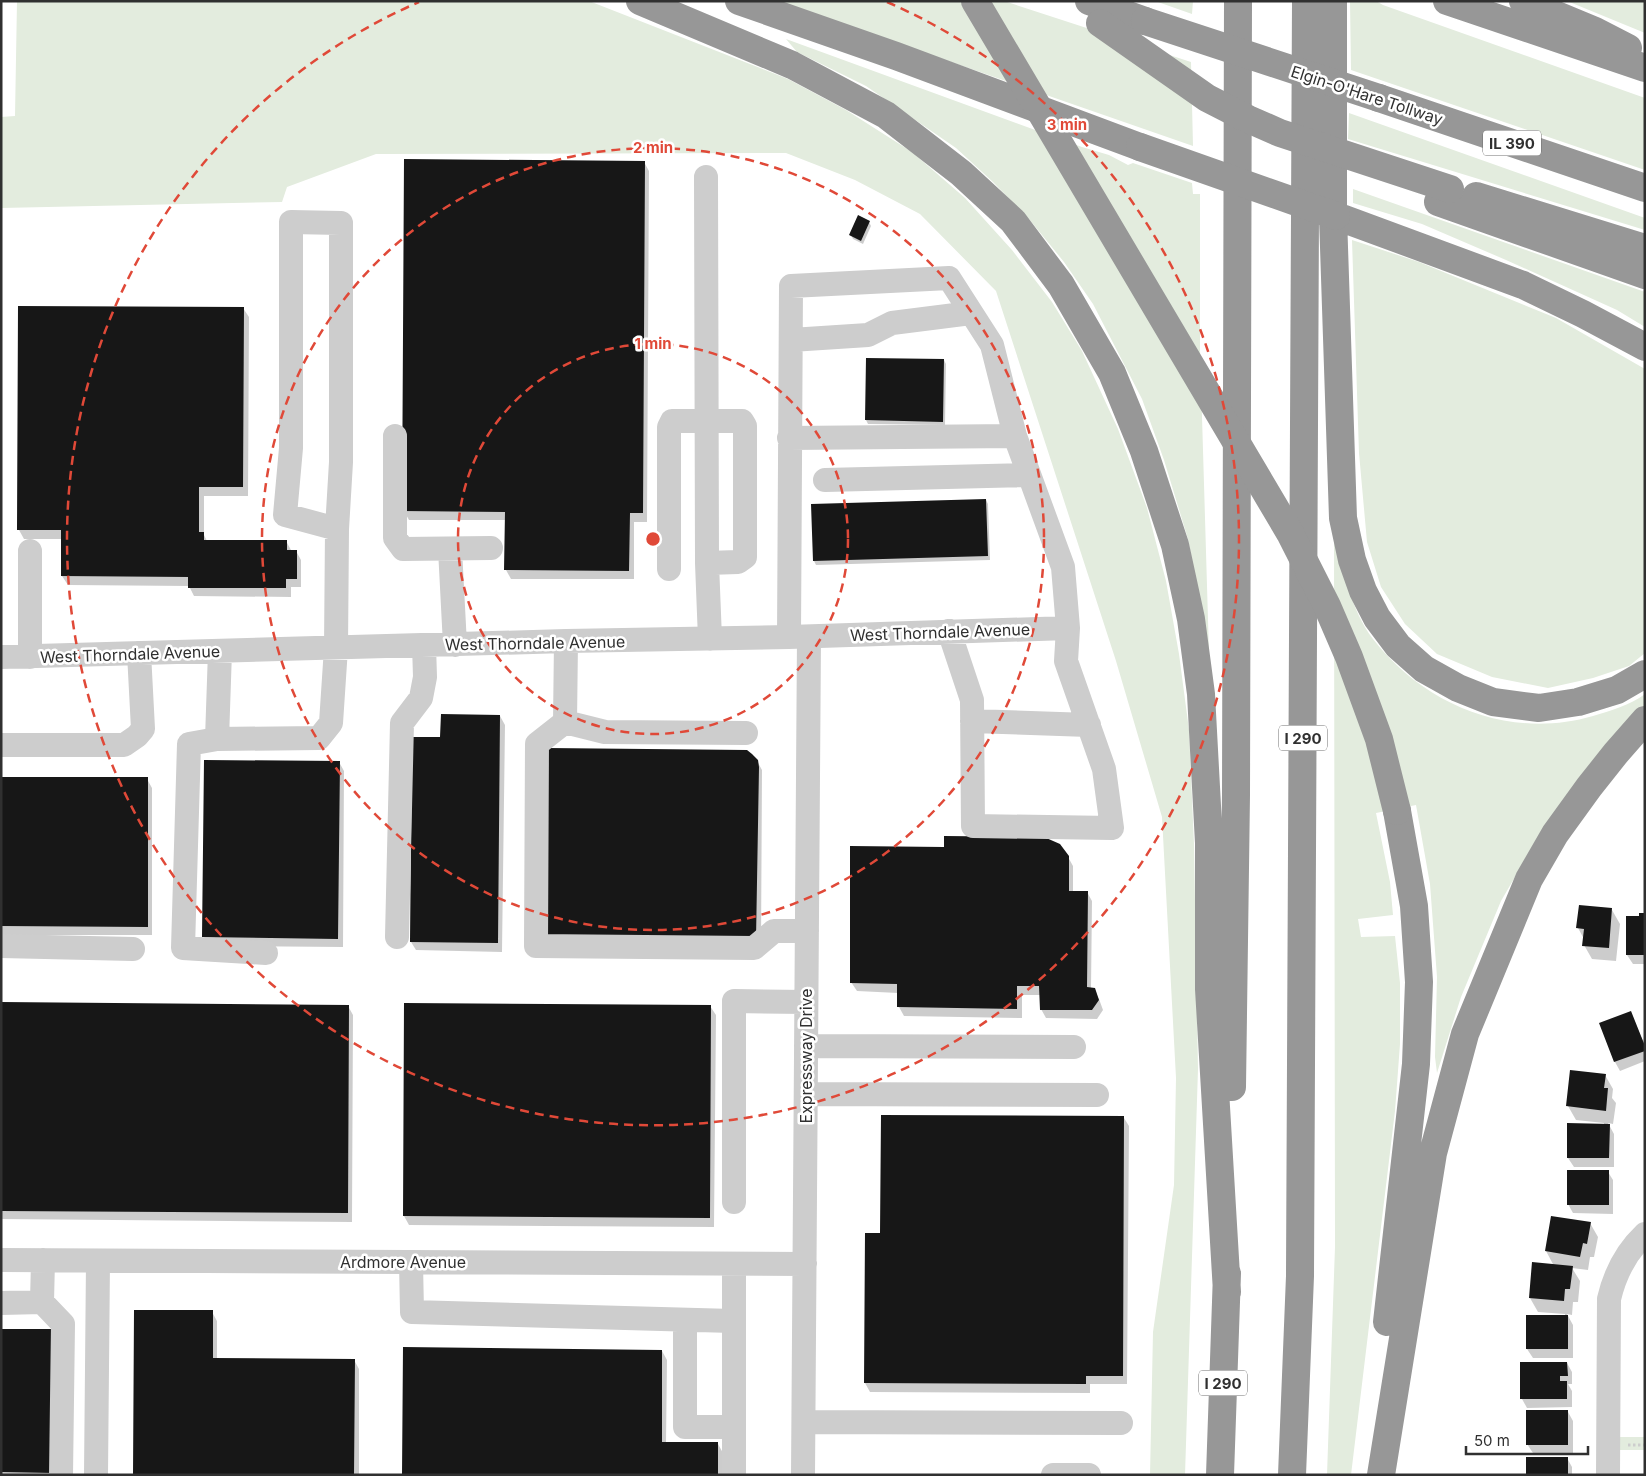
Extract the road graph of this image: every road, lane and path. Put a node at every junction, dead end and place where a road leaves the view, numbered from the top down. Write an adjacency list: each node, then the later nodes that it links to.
1 (640, 1): 77 (highway)
2 (739, 1): 22 (highway, bridge)
3 (975, 1): 93 (highway, bridge)
4 (1074, 1): 11 (highway)
5 (1223, 1): 19 (highway)
6 (1238, 1): 19 (highway, I 290)
7 (1306, 1): 92 (highway, I 290)
8 (1333, 1): 49 (highway)
9 (1447, 1): 13 (highway)
10 (1523, 1): 12 (highway)
11 (1095, 12): 15 (highway, Elgin-O'Hare Tollway / IL 390, bridge); 16 (highway, bridge)
12 (1645, 56)
13 (1645, 68)
14 (706, 177): 23 (street)
15 (1645, 188)
16 (1444, 195): 17 (highway); 18 (highway)
17 (1645, 248)
18 (1645, 275)
19 (1236, 281): 77 (highway, I 290)
20 (971, 313): 21 (street); 21 (street, Expressway Drive); 25 (street)
21 (791, 340): 26 (street, Expressway Drive)
22 (1645, 347)
23 (707, 421): 29 (street); 30 (street); 35 (street)
24 (395, 436): 32 (street)
25 (1015, 436): 26 (street); 27 (street)
26 (790, 438): 39 (street, Expressway Drive)
27 (1029, 475): 28 (street); 37 (street)
28 (825, 480)
29 (707, 507): 30 (street); 35 (street)
30 (669, 508): 36 (street)
31 (337, 529): 31 (street); 44 (street)
32 (450, 548): 33 (street); 42 (street)
33 (491, 548)
34 (30, 552): 48 (street)
35 (707, 563): 40 (street)
36 (669, 569)
37 (1068, 628): 38 (street, West Thorndale Avenue); 53 (street)
38 (949, 631): 39 (street, West Thorndale Avenue); 51 (street)
39 (799, 637): 40 (street, West Thorndale Avenue); 59 (street, Expressway Drive)
40 (710, 639): 41 (street, West Thorndale Avenue)
41 (566, 641): 42 (street, West Thorndale Avenue); 52 (street)
42 (455, 644): 43 (street, West Thorndale Avenue)
43 (424, 645): 44 (street, West Thorndale Avenue); 60 (street)
44 (336, 648): 45 (street, West Thorndale Avenue); 55 (street)
45 (220, 651): 46 (street, West Thorndale Avenue); 55 (street)
46 (139, 653): 48 (street, West Thorndale Avenue); 56 (street)
47 (1, 657): 48 (street, West Thorndale Avenue)
48 (30, 657)
49 (1645, 674)
50 (1645, 720): 58 (highway)
51 (972, 721): 53 (street); 53 (street)
52 (565, 722): 54 (street); 59 (street)
53 (1089, 725)
54 (746, 733)
55 (217, 739): 63 (street)
56 (1, 745)
57 (1645, 746): 58 (highway)
58 (1514, 916): 94 (highway)
59 (807, 931): 64 (street, Expressway Drive)
60 (397, 937)
61 (1, 946): 62 (street)
62 (133, 949)
63 (266, 953)
64 (806, 1002): 65 (street, Expressway Drive); 69 (street)
65 (806, 1046): 66 (street); 67 (street, Expressway Drive)
66 (1074, 1047)
67 (806, 1094): 68 (street); 76 (street, Expressway Drive)
68 (1097, 1095)
69 (734, 1202)
70 (1645, 1234): 95 (street)
71 (1, 1260): 72 (street, Ardmore Avenue)
72 (43, 1260): 73 (street, Ardmore Avenue); 78 (street)
73 (98, 1261): 74 (street, Ardmore Avenue); 86 (street)
74 (410, 1262): 75 (street, Ardmore Avenue); 80 (street)
75 (734, 1264): 76 (street, Ardmore Avenue); 81 (street)
76 (805, 1264): 82 (street, Expressway Drive)
77 (1227, 1292): 91 (highway, I 290)
78 (42, 1302): 79 (street); 85 (street)
79 (1, 1303)
80 (685, 1320): 81 (street); 84 (street)
81 (733, 1320): 84 (street)
82 (804, 1422): 83 (street); 88 (street, Expressway Drive)
83 (1121, 1423)
84 (734, 1427): 87 (street)
85 (61, 1475)
86 (96, 1475)
87 (734, 1475)
88 (803, 1475)
89 (1053, 1475): 90 (street)
90 (1089, 1475)
91 (1220, 1475)
92 (1292, 1475)
93 (1366, 1475)
94 (1381, 1475)
95 (1608, 1475)

